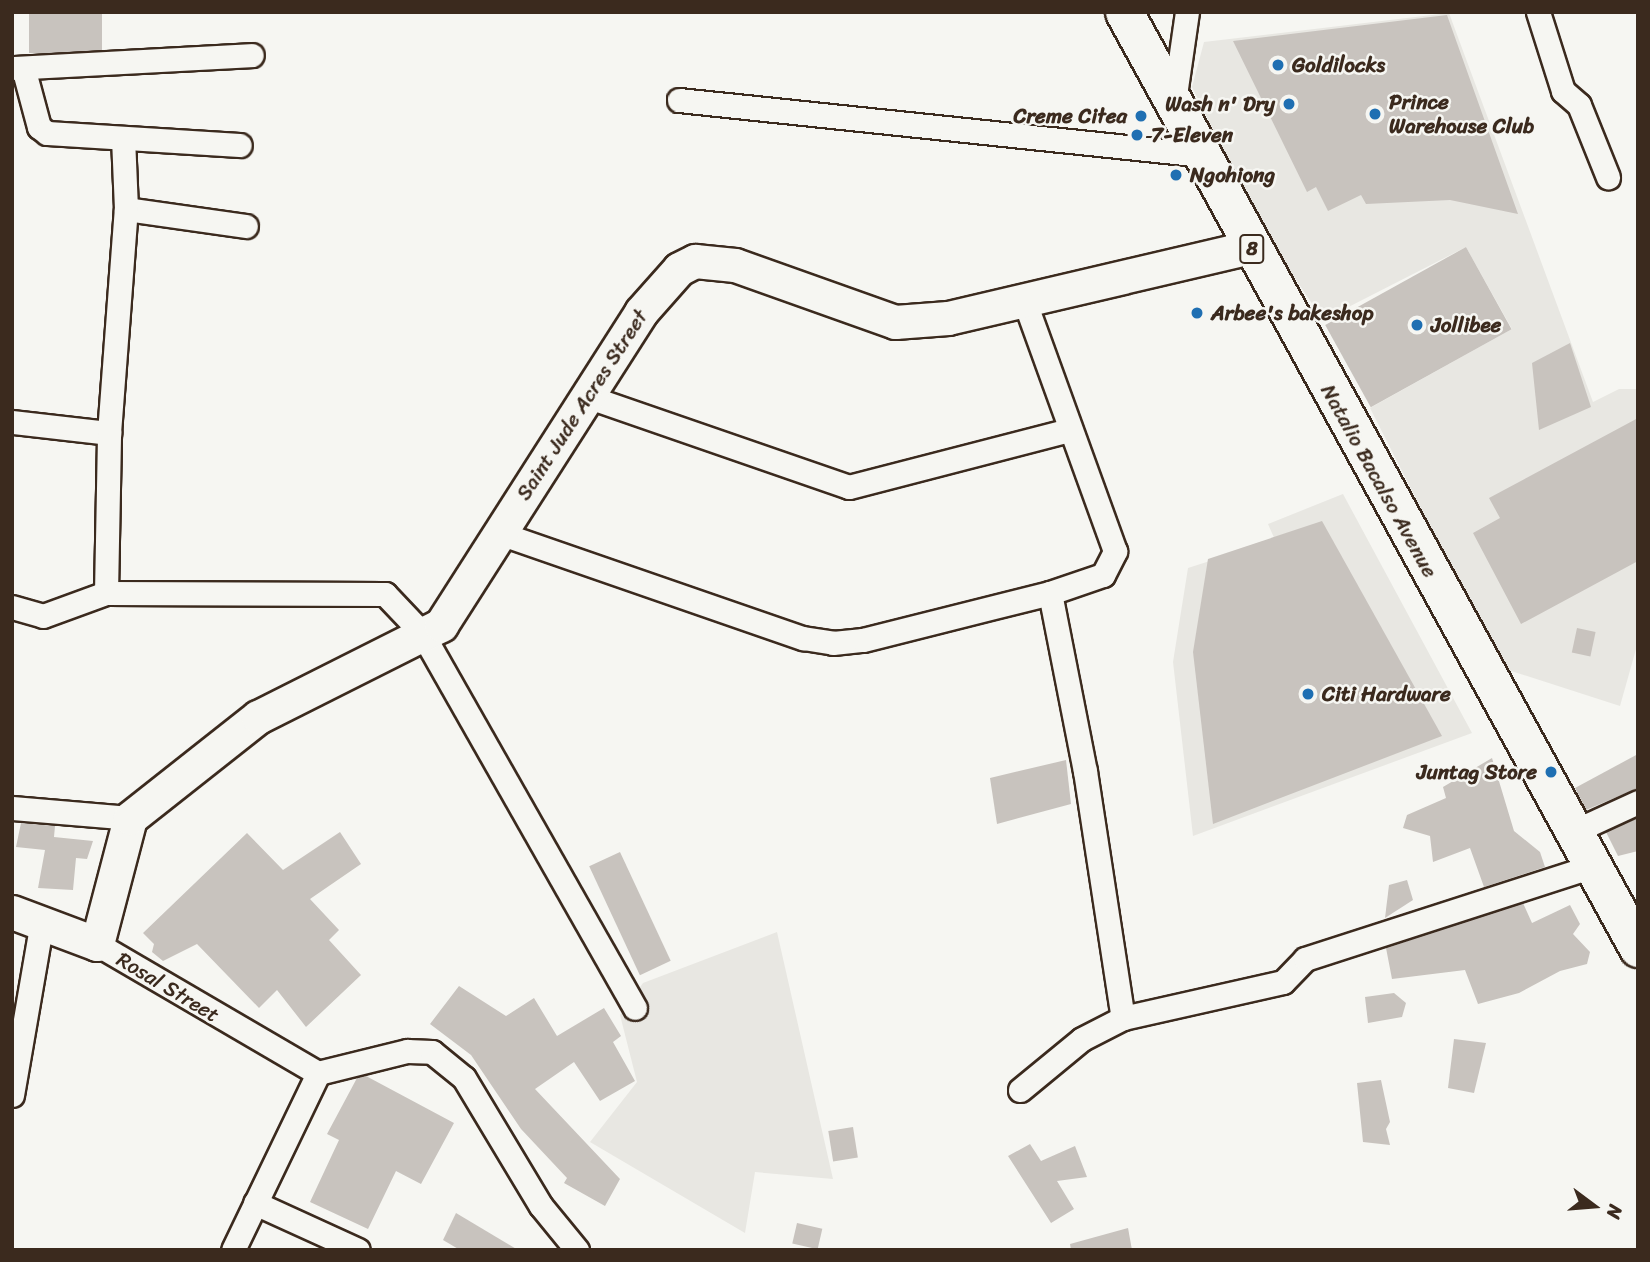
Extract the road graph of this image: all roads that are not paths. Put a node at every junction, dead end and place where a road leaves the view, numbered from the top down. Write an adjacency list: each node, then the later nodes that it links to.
1 (1124, 12): 7 (main road, Natalio Bacalso Avenue / 8)
2 (1187, 12): 7 (street)
3 (1538, 12): 11 (street)
4 (252, 55): 5 (street)
5 (18, 69): 8 (street)
6 (679, 100): 10 (street)
7 (1174, 103): 10 (main road, Natalio Bacalso Avenue / 8)
8 (123, 138): 9 (street); 12 (street)
9 (240, 145)
10 (1203, 155): 14 (main road, Natalio Bacalso Avenue / 8)
11 (1608, 177)
12 (126, 209): 13 (street); 19 (street)
13 (246, 226)
14 (1251, 247): 15 (street, Saint Jude Acres Street); 28 (main road, Natalio Bacalso Avenue / 8)
15 (1023, 297): 16 (street, Saint Jude Acres Street); 18 (street)
16 (586, 396): 18 (street); 20 (street, Saint Jude Acres Street)
17 (12, 422): 19 (street)
18 (1069, 430): 22 (street)
19 (109, 433): 21 (street)
20 (499, 533): 22 (street); 24 (street, Saint Jude Acres Street)
21 (106, 593): 23 (street); 24 (street)
22 (1050, 593): 34 (street)
23 (12, 607)
24 (422, 633): 27 (street, Saint Jude Acres Street); 33 (street)
25 (1638, 802): 28 (street)
26 (12, 808): 27 (street)
27 (130, 818): 31 (street)
28 (1575, 831): 29 (main road, Natalio Bacalso Avenue / 8)
29 (1593, 866): 32 (main road, Natalio Bacalso Avenue / 8); 34 (street)
30 (27, 917): 31 (street, Rosal Street); 37 (street)
31 (97, 944): 35 (street, Rosal Street)
32 (1638, 948)
33 (635, 1008)
34 (1123, 1018): 36 (street)
35 (318, 1073): 38 (street); 41 (street)
36 (1020, 1090)
37 (12, 1095)
38 (256, 1203): 39 (street); 40 (street)
39 (233, 1250)
40 (358, 1250)
41 (578, 1250)

